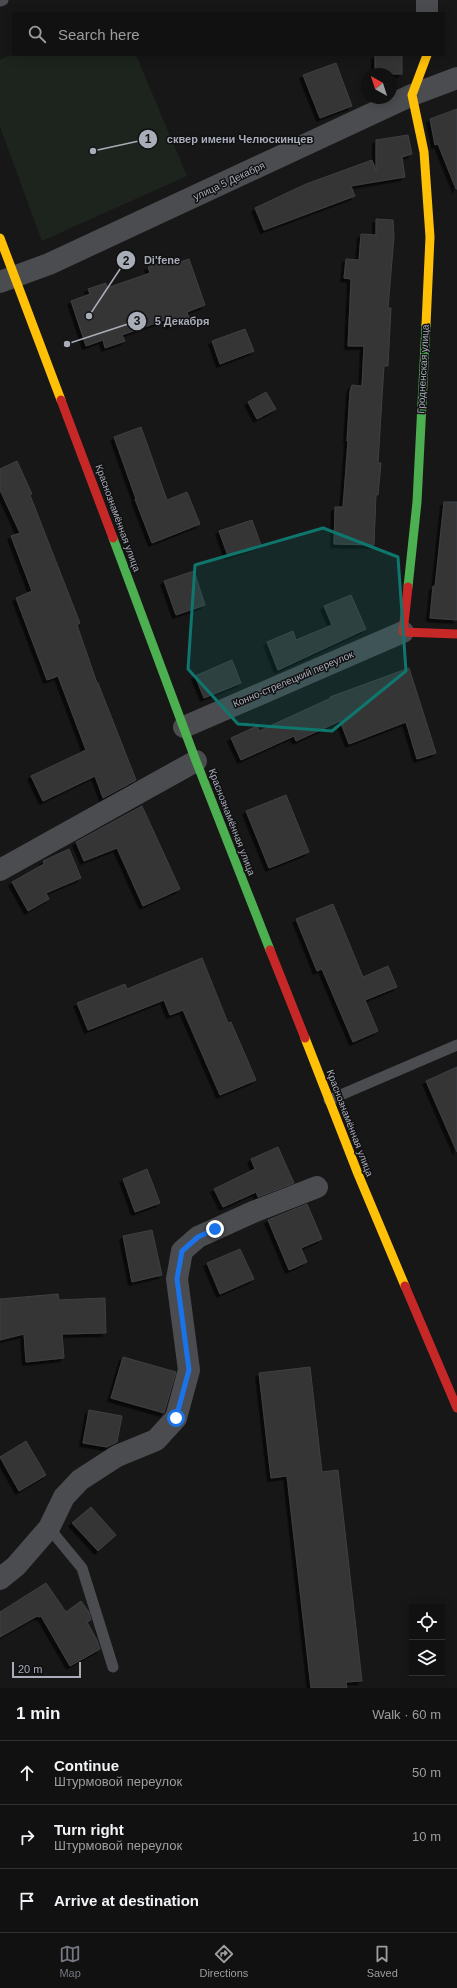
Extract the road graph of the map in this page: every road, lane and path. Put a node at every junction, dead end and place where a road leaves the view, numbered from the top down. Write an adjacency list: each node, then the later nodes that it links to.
1 (3, 0): 3 (lane)
2 (427, 0): 4 (street)
3 (0, 1)
4 (427, 12)
5 (427, 56): 7 (street)
6 (457, 78): 7 (street, улица 5 Декабря)
7 (412, 95): 9 (street, улица 5 Декабря); 10 (street, Гродненская улица)
8 (0, 238): 9 (street, Краснознамённая улица)
9 (7, 280): 12 (street, Краснознамённая улица)
10 (403, 632): 11 (street); 12 (street, Конно-стрелецкий переулок)
11 (457, 634)
12 (184, 726): 13 (street, Краснознамённая улица)
13 (196, 761): 14 (street); 16 (street, Краснознамённая улица)
14 (0, 870)
15 (457, 1045): 16 (lane)
16 (329, 1100): 18 (street, Краснознамённая улица)
17 (316, 1187): 19 (street)
18 (457, 1408)
19 (49, 1528): 20 (street); 21 (lane)
20 (0, 1579)
21 (113, 1667)

